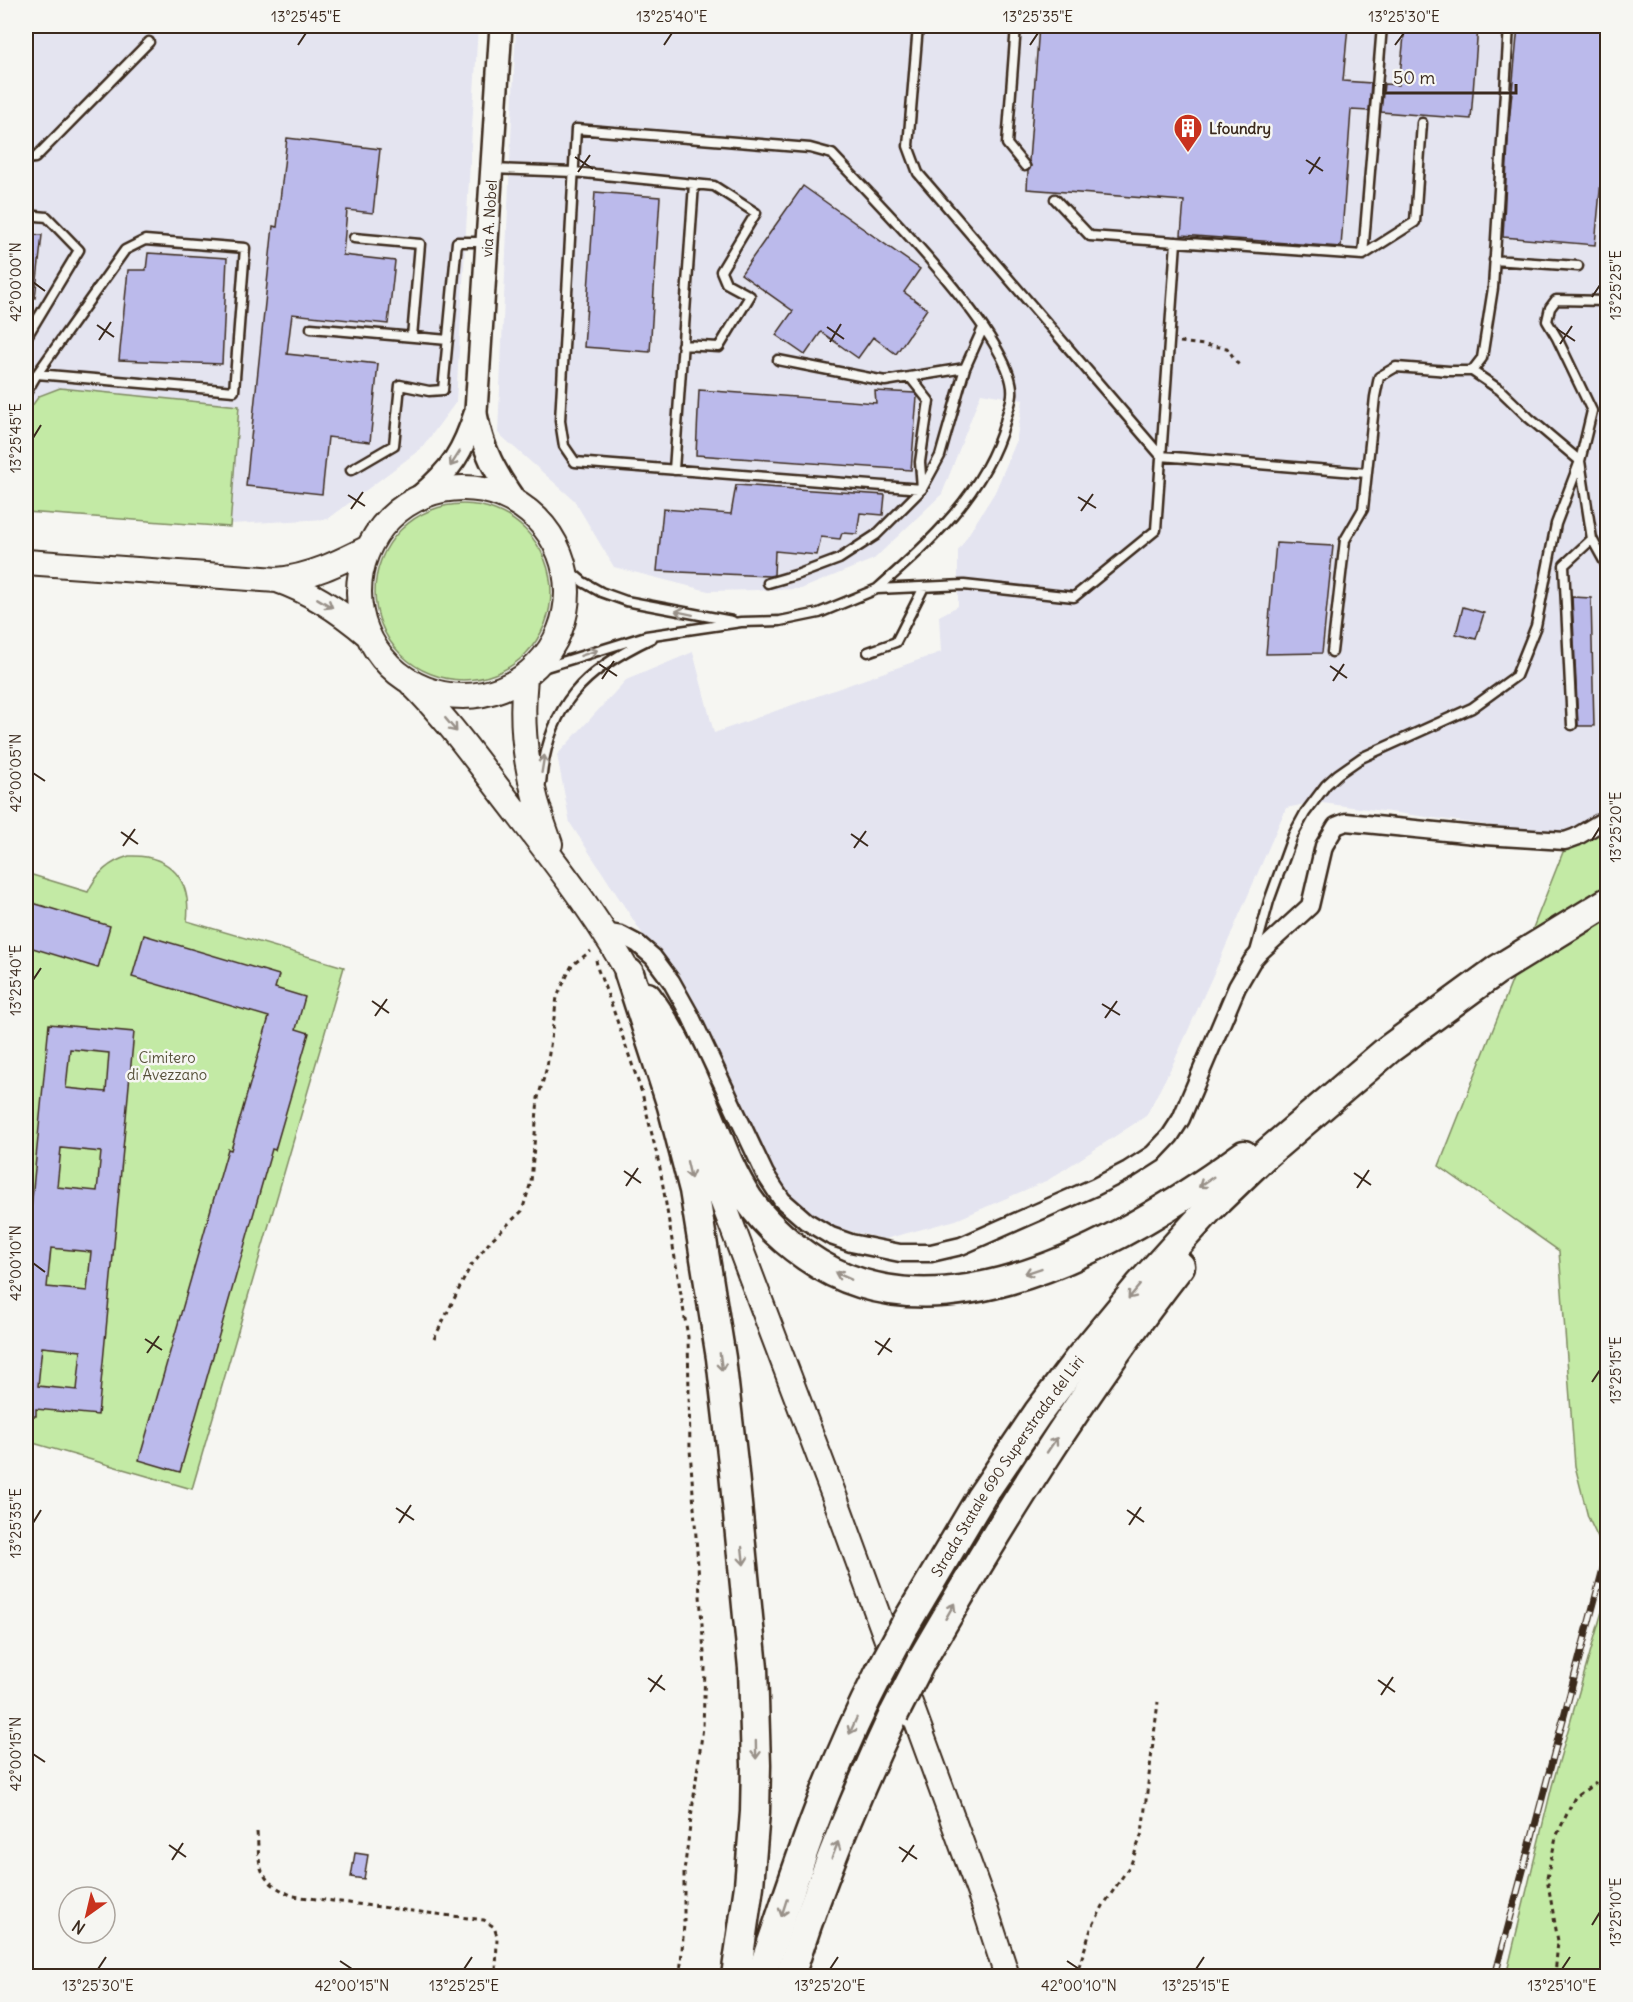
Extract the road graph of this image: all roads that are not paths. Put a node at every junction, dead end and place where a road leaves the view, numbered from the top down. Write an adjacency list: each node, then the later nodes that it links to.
1 (501, 26): 10 (street, via A. Nobel)
2 (918, 26): 35 (lane)
3 (1016, 26): 9 (lane)
4 (1383, 26): 18 (lane)
5 (1509, 26): 19 (lane)
6 (149, 42): 8 (lane)
7 (1422, 123): 18 (lane)
8 (26, 159)
9 (1025, 166)
10 (491, 169): 11 (lane); 16 (street, via A. Nobel)
11 (574, 172): 12 (lane); 23 (lane); 38 (lane)
12 (694, 184): 27 (lane); 27 (lane)
13 (1055, 199): 17 (lane)
14 (26, 215): 24 (lane)
15 (354, 238): 25 (lane)
16 (486, 242): 26 (lane); 34 (street, via A. Nobel)
17 (1176, 242): 18 (lane); 35 (lane)
18 (1363, 255)
19 (1494, 260): 20 (lane); 30 (lane)
20 (1578, 266)
21 (1608, 300): 36 (lane)
22 (311, 328): 25 (lane)
23 (983, 328): 29 (lane); 51 (lane)
24 (27, 334)
25 (412, 337): 26 (lane)
26 (448, 340): 37 (lane)
27 (682, 345): 38 (lane)
28 (778, 360): 32 (lane)
29 (964, 368): 32 (lane); 40 (lane)
30 (1472, 370): 36 (lane); 39 (lane)
31 (37, 374): 31 (lane); 33 (lane)
32 (910, 377): 40 (lane)
33 (26, 393)
34 (476, 411): 41 (street, one-way to 41); 42 (street)
35 (1161, 456): 39 (lane); 50 (lane)
36 (1581, 461): 43 (lane); 65 (lane)
37 (351, 470)
38 (674, 470): 40 (lane)
39 (1367, 473): 56 (lane)
40 (922, 489): 49 (lane)
41 (419, 497): 42 (main road); 44 (main road)
42 (516, 502): 46 (main road)
43 (1592, 538): 47 (lane); 59 (lane)
44 (368, 548): 48 (main road); 54 (main road)
45 (26, 562): 48 (main road)
46 (565, 567): 52 (lane, one-way to 46); 57 (main road)
47 (1608, 568)
48 (277, 580): 54 (main road, one-way to 54)
49 (768, 583)
50 (924, 587): 51 (lane); 55 (lane)
51 (877, 589): 52 (lane)
52 (741, 622): 53 (lane)
53 (665, 633): 57 (lane, one-way to 53); 61 (lane, one-way to 53)
54 (368, 636): 58 (main road)
55 (868, 652)
56 (1332, 652)
57 (529, 674): 58 (main road); 61 (main road)
58 (411, 683): 62 (main road, one-way to 62)
59 (1572, 725)
60 (1608, 818): 65 (street)
61 (542, 822): 62 (main road)
62 (562, 870): 64 (main road)
63 (1608, 903): 67 (highway, Strada Statale 690 Superstrada del Liri)
64 (601, 940): 65 (street); 66 (main road)
65 (1252, 961)
66 (629, 973): 67 (highway, one-way to 66); 68 (highway, one-way to 68); 71 (main road)
67 (1389, 1049): 69 (highway, Strada Statale 690 Superstrada del Liri, one-way to 69, bridge); 70 (highway, Strada Statale 690 Superstrada del Liri, one-way to 67, bridge)
68 (736, 1977)
69 (761, 1977)
70 (790, 1977)
71 (1007, 1977)

